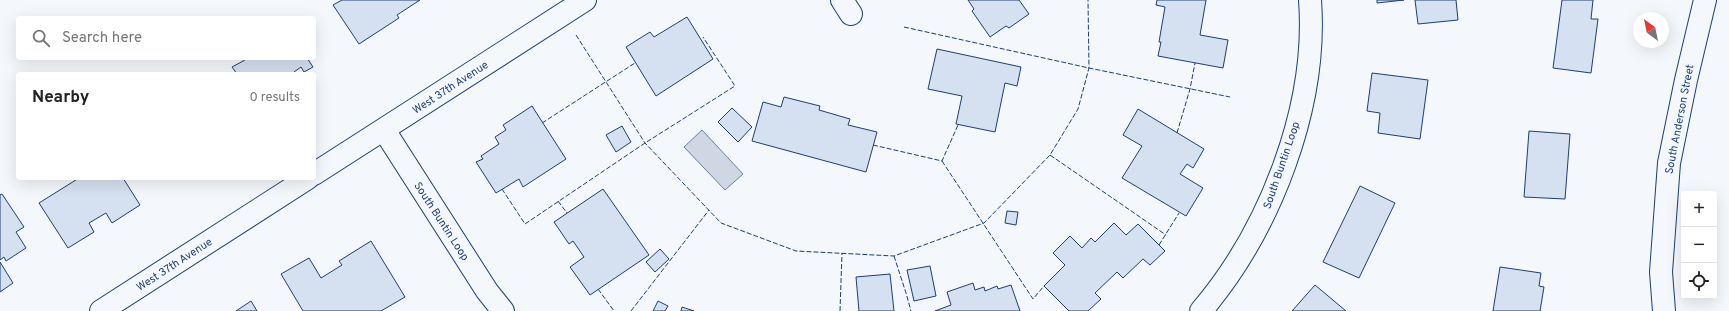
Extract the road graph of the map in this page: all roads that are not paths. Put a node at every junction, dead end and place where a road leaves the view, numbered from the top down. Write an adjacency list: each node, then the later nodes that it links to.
1 (585, 0): 4 (street, West 37th Avenue)
2 (1310, 0): 9 (street, South Buntin Loop)
3 (1705, 0): 10 (street, South Anderson Street)
4 (384, 130): 5 (street, West 37th Avenue); 8 (street, South Buntin Loop)
5 (316, 173)
6 (305, 180): 7 (street, West 37th Avenue)
7 (101, 311)
8 (503, 311)
9 (1201, 311)
10 (1664, 311)

